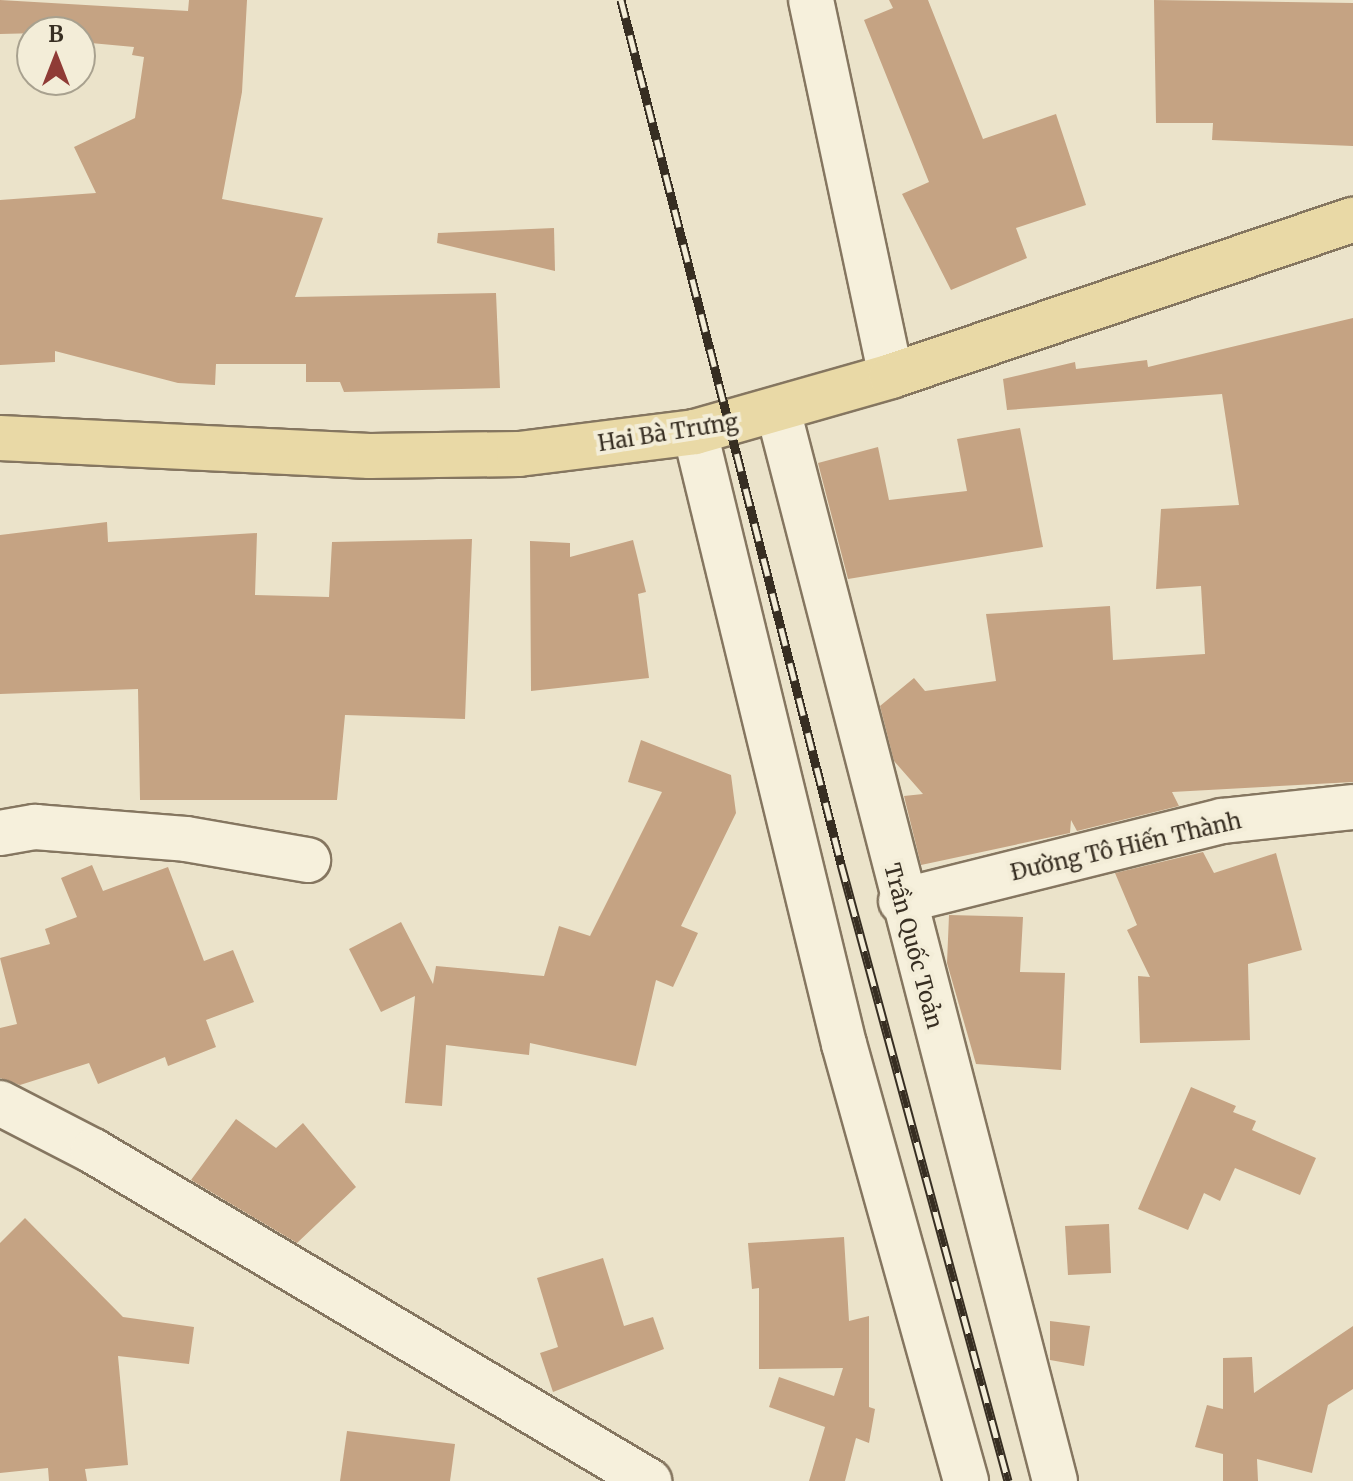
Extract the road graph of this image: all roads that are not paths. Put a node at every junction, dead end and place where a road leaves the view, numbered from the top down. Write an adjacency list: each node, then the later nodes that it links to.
1 (811, 0): 3 (street)
2 (1353, 220): 3 (main road, Hai Bà Trưng)
3 (891, 376): 4 (main road, Hai Bà Trưng)
4 (778, 410): 5 (main road, Hai Bà Trưng); 10 (street, Trần Quốc Toản)
5 (695, 432): 6 (main road, Hai Bà Trưng); 13 (street)
6 (0, 438)
7 (1353, 807): 10 (street, Đường Tô Hiến Thành)
8 (0, 833): 9 (street)
9 (308, 860)
10 (901, 901): 14 (street, Trần Quốc Toản)
11 (0, 1103): 12 (street)
12 (649, 1481)
13 (966, 1481)
14 (1055, 1481)

